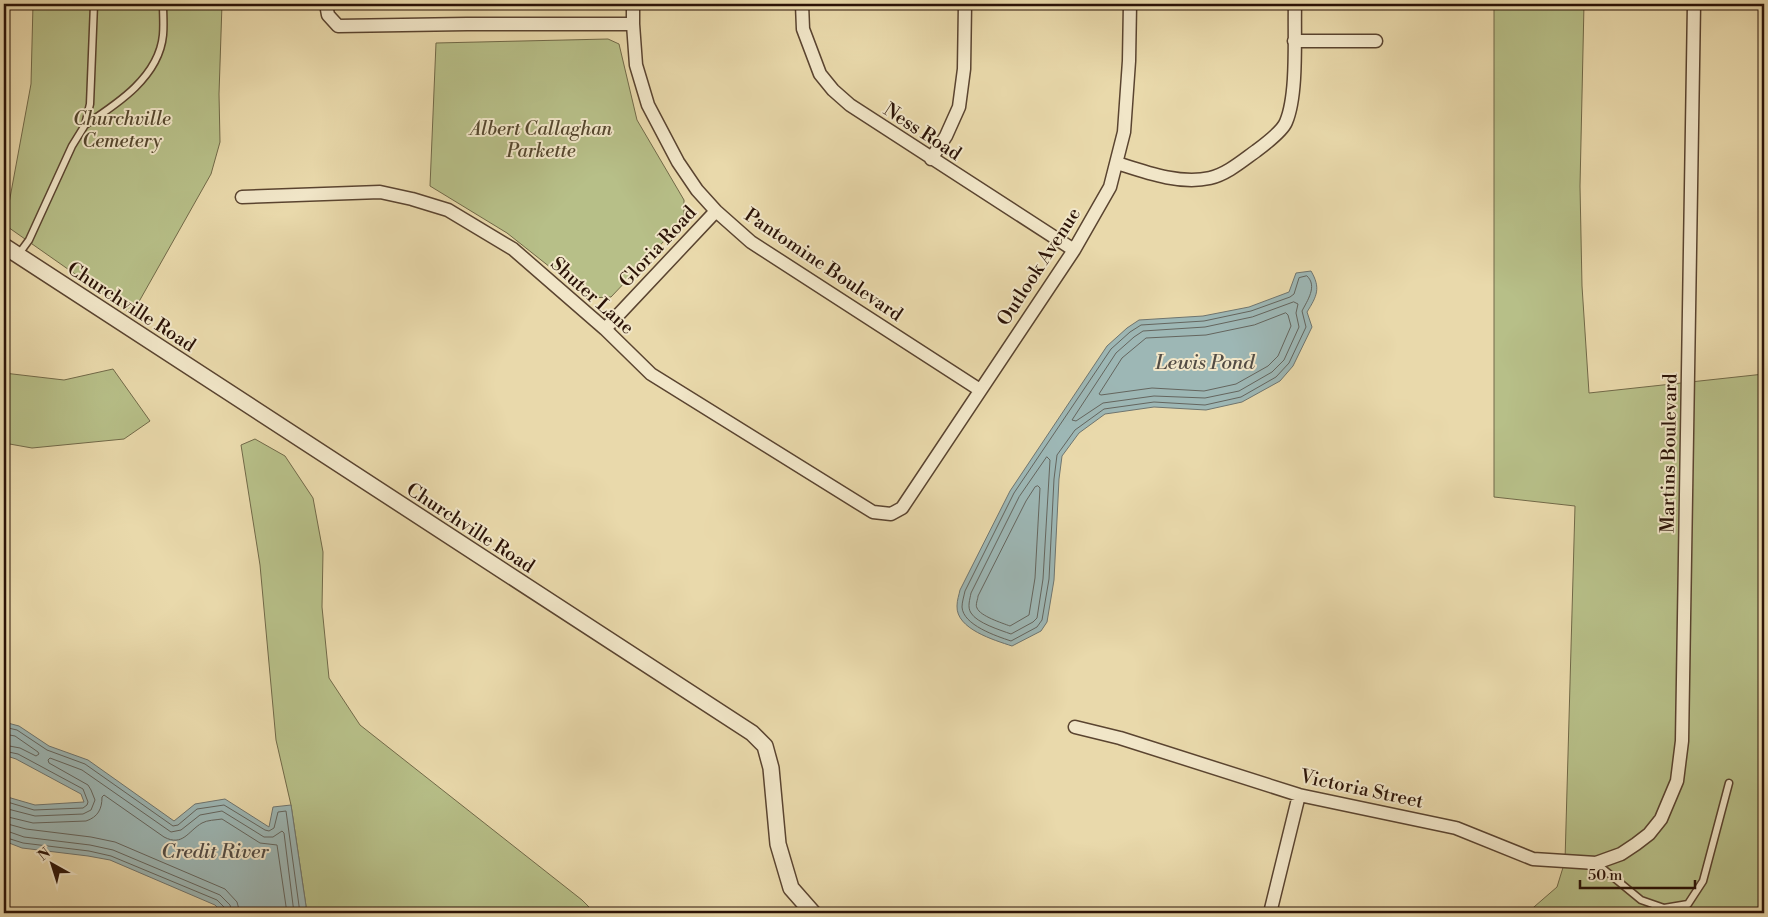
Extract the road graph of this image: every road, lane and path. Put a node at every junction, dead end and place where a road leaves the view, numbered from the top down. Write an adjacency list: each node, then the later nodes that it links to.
1 (94, 4): 13 (lane)
2 (163, 4): 13 (lane)
3 (326, 4): 10 (street)
4 (633, 4): 10 (street, Pantomine Boulevard)
5 (802, 4): 14 (street, Ness Road)
6 (965, 4): 14 (street)
7 (1130, 4): 15 (street, Outlook Avenue)
8 (1295, 4): 12 (street)
9 (1694, 4): 27 (street, Martins Boulevard)
10 (633, 24): 17 (street, Pantomine Boulevard)
11 (1376, 40): 12 (street)
12 (1294, 41): 15 (street)
13 (85, 125): 20 (lane)
14 (931, 159): 19 (street, Ness Road)
15 (1117, 162): 19 (street, Outlook Avenue)
16 (242, 197): 21 (street, Shuter Lane)
17 (716, 211): 21 (street, Gloria Road); 22 (street, Pantomine Boulevard)
18 (4, 246): 20 (street, Churchville Road)
19 (1074, 250): 22 (street, Outlook Avenue)
20 (17, 256): 28 (street, Churchville Road)
21 (604, 329): 23 (street, Shuter Lane)
22 (980, 390): 23 (street, Outlook Avenue)
23 (891, 514)
24 (1075, 727): 26 (street, Victoria Street)
25 (1729, 783): 27 (lane)
26 (1300, 795): 27 (street, Victoria Street); 29 (street)
27 (1596, 862)
28 (813, 913)
29 (1270, 913)

